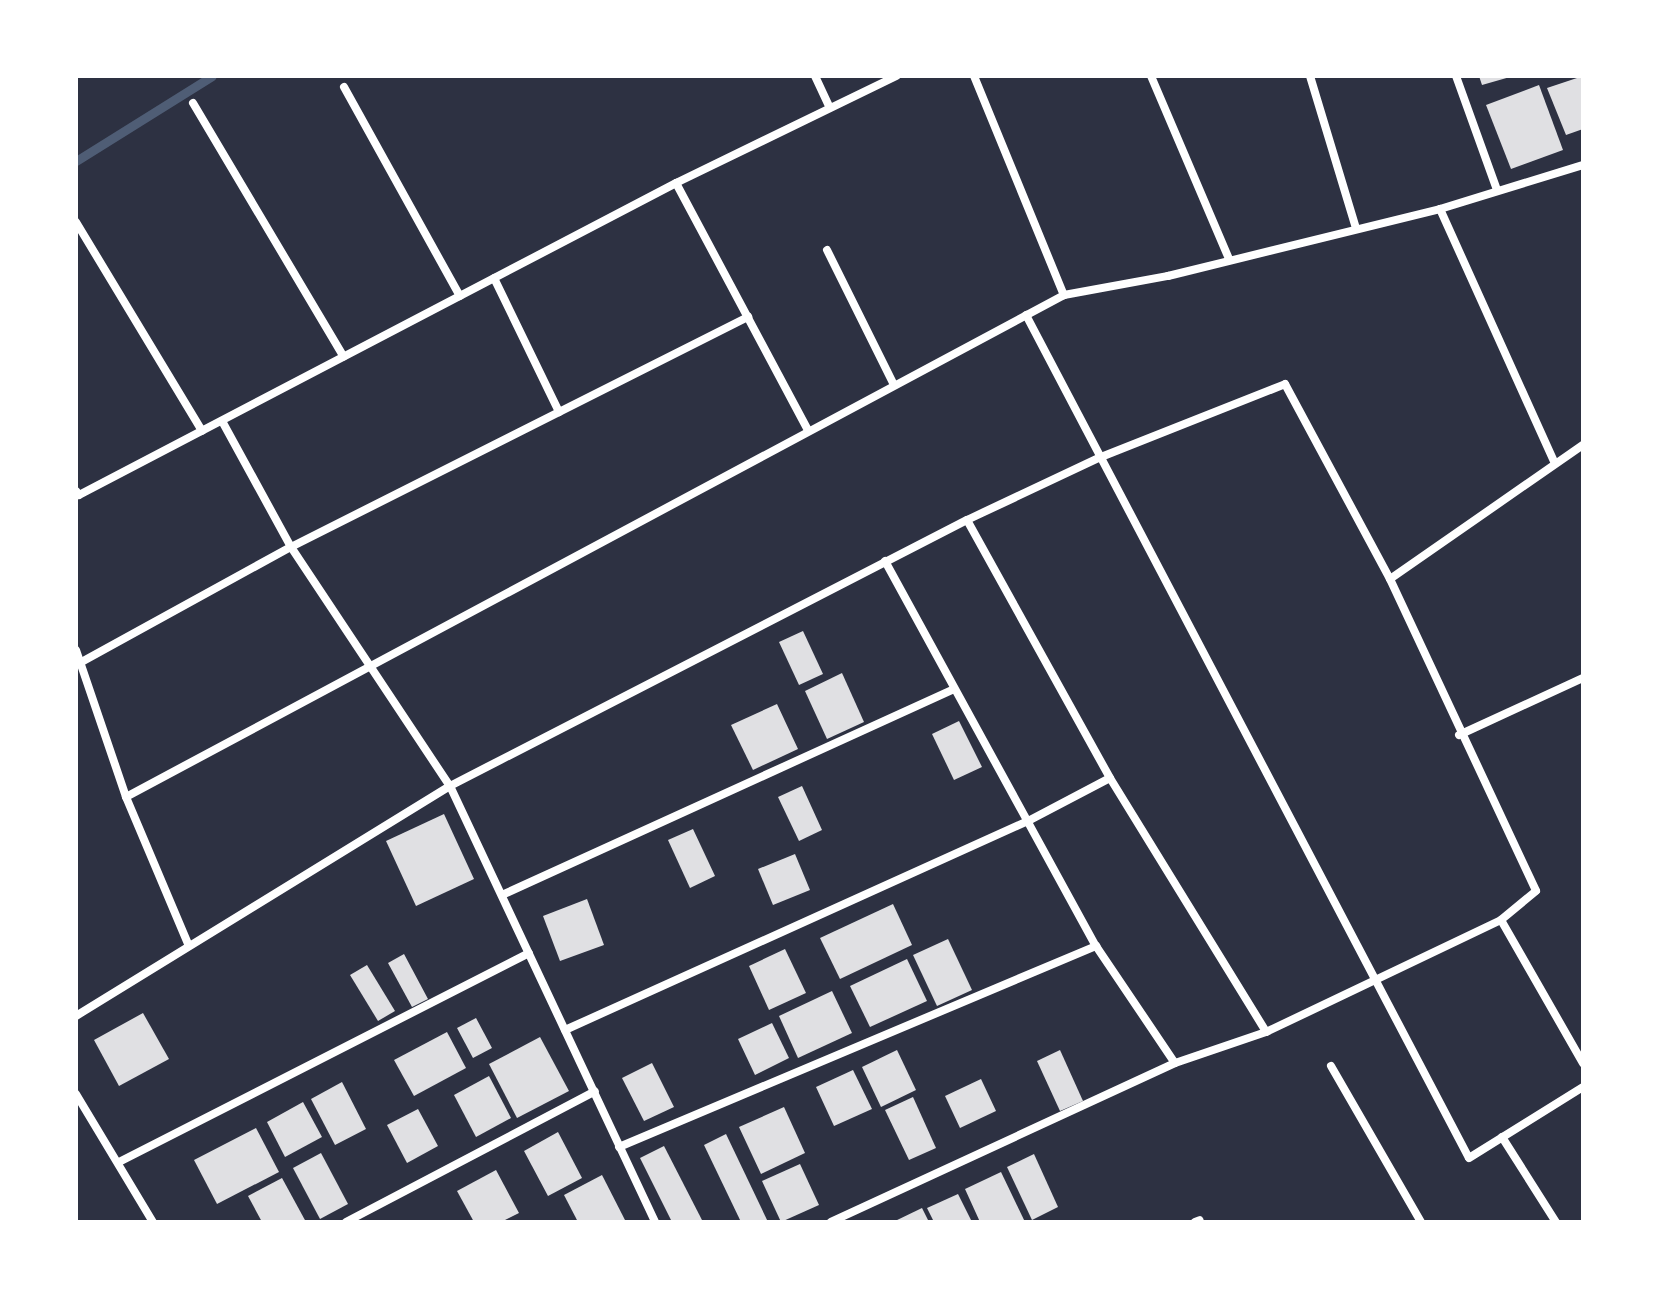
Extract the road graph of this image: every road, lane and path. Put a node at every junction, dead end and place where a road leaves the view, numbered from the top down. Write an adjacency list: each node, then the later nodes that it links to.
1 (815, 76): 9 (street)
2 (896, 76): 9 (street)
3 (974, 76): 19 (street)
4 (1151, 76): 17 (street)
5 (1310, 76): 15 (street)
6 (1456, 76): 12 (street)
7 (344, 87): 20 (street)
8 (193, 103): 23 (street)
9 (830, 108): 11 (street)
10 (1583, 165): 12 (street)
11 (676, 183): 18 (street); 22 (street)
12 (1497, 190): 13 (street)
13 (1440, 209): 15 (street); 31 (street)
14 (76, 222): 28 (street)
15 (1356, 228): 17 (street)
16 (827, 250): 24 (street)
17 (1229, 259): 19 (street)
18 (494, 278): 20 (street); 25 (street)
19 (1064, 295): 21 (street)
20 (460, 296): 23 (street)
21 (1026, 315): 24 (street); 30 (street)
22 (748, 317): 25 (street); 27 (street)
23 (344, 357): 26 (street)
24 (894, 385): 27 (street)
25 (559, 412): 34 (street)
26 (222, 421): 28 (street); 34 (street)
27 (808, 430): 39 (street)
28 (202, 431): 32 (street)
29 (1583, 445): 31 (street)
30 (1101, 457): 33 (street); 36 (street); 52 (street)
31 (1554, 461): 36 (street)
32 (76, 491)
33 (967, 520): 35 (street); 43 (street)
34 (291, 547): 38 (street); 39 (street)
35 (885, 561): 41 (street); 44 (street)
36 (1390, 579): 42 (street)
37 (76, 650): 38 (street)
38 (79, 663): 45 (street)
39 (369, 663): 44 (street); 45 (street)
40 (1583, 678): 42 (street)
41 (953, 689): 46 (street); 47 (street)
42 (1459, 735): 48 (street)
43 (1110, 778): 46 (street); 55 (street)
44 (450, 786): 47 (street); 49 (street)
45 (126, 797): 49 (street)
46 (1030, 820): 50 (street); 54 (street)
47 (502, 895): 51 (street)
48 (1501, 920): 52 (street); 57 (street)
49 (188, 944): 53 (street)
50 (1096, 946): 56 (street); 63 (street)
51 (529, 953): 54 (street); 64 (street)
52 (1376, 980): 55 (street); 62 (street)
53 (78, 1010)
54 (565, 1030): 60 (street)
55 (1266, 1032): 56 (street)
56 (1175, 1063): 68 (street)
57 (1583, 1063)
58 (1331, 1066): 69 (street)
59 (1583, 1087): 62 (street)
60 (595, 1091): 63 (street); 66 (street)
61 (76, 1094): 64 (street)
62 (1502, 1137): 70 (street)
63 (619, 1147): 67 (street)
64 (119, 1162): 65 (street)
65 (153, 1222)
66 (346, 1222)
67 (655, 1222)
68 (831, 1222)
69 (1421, 1222)
70 (1556, 1222)

